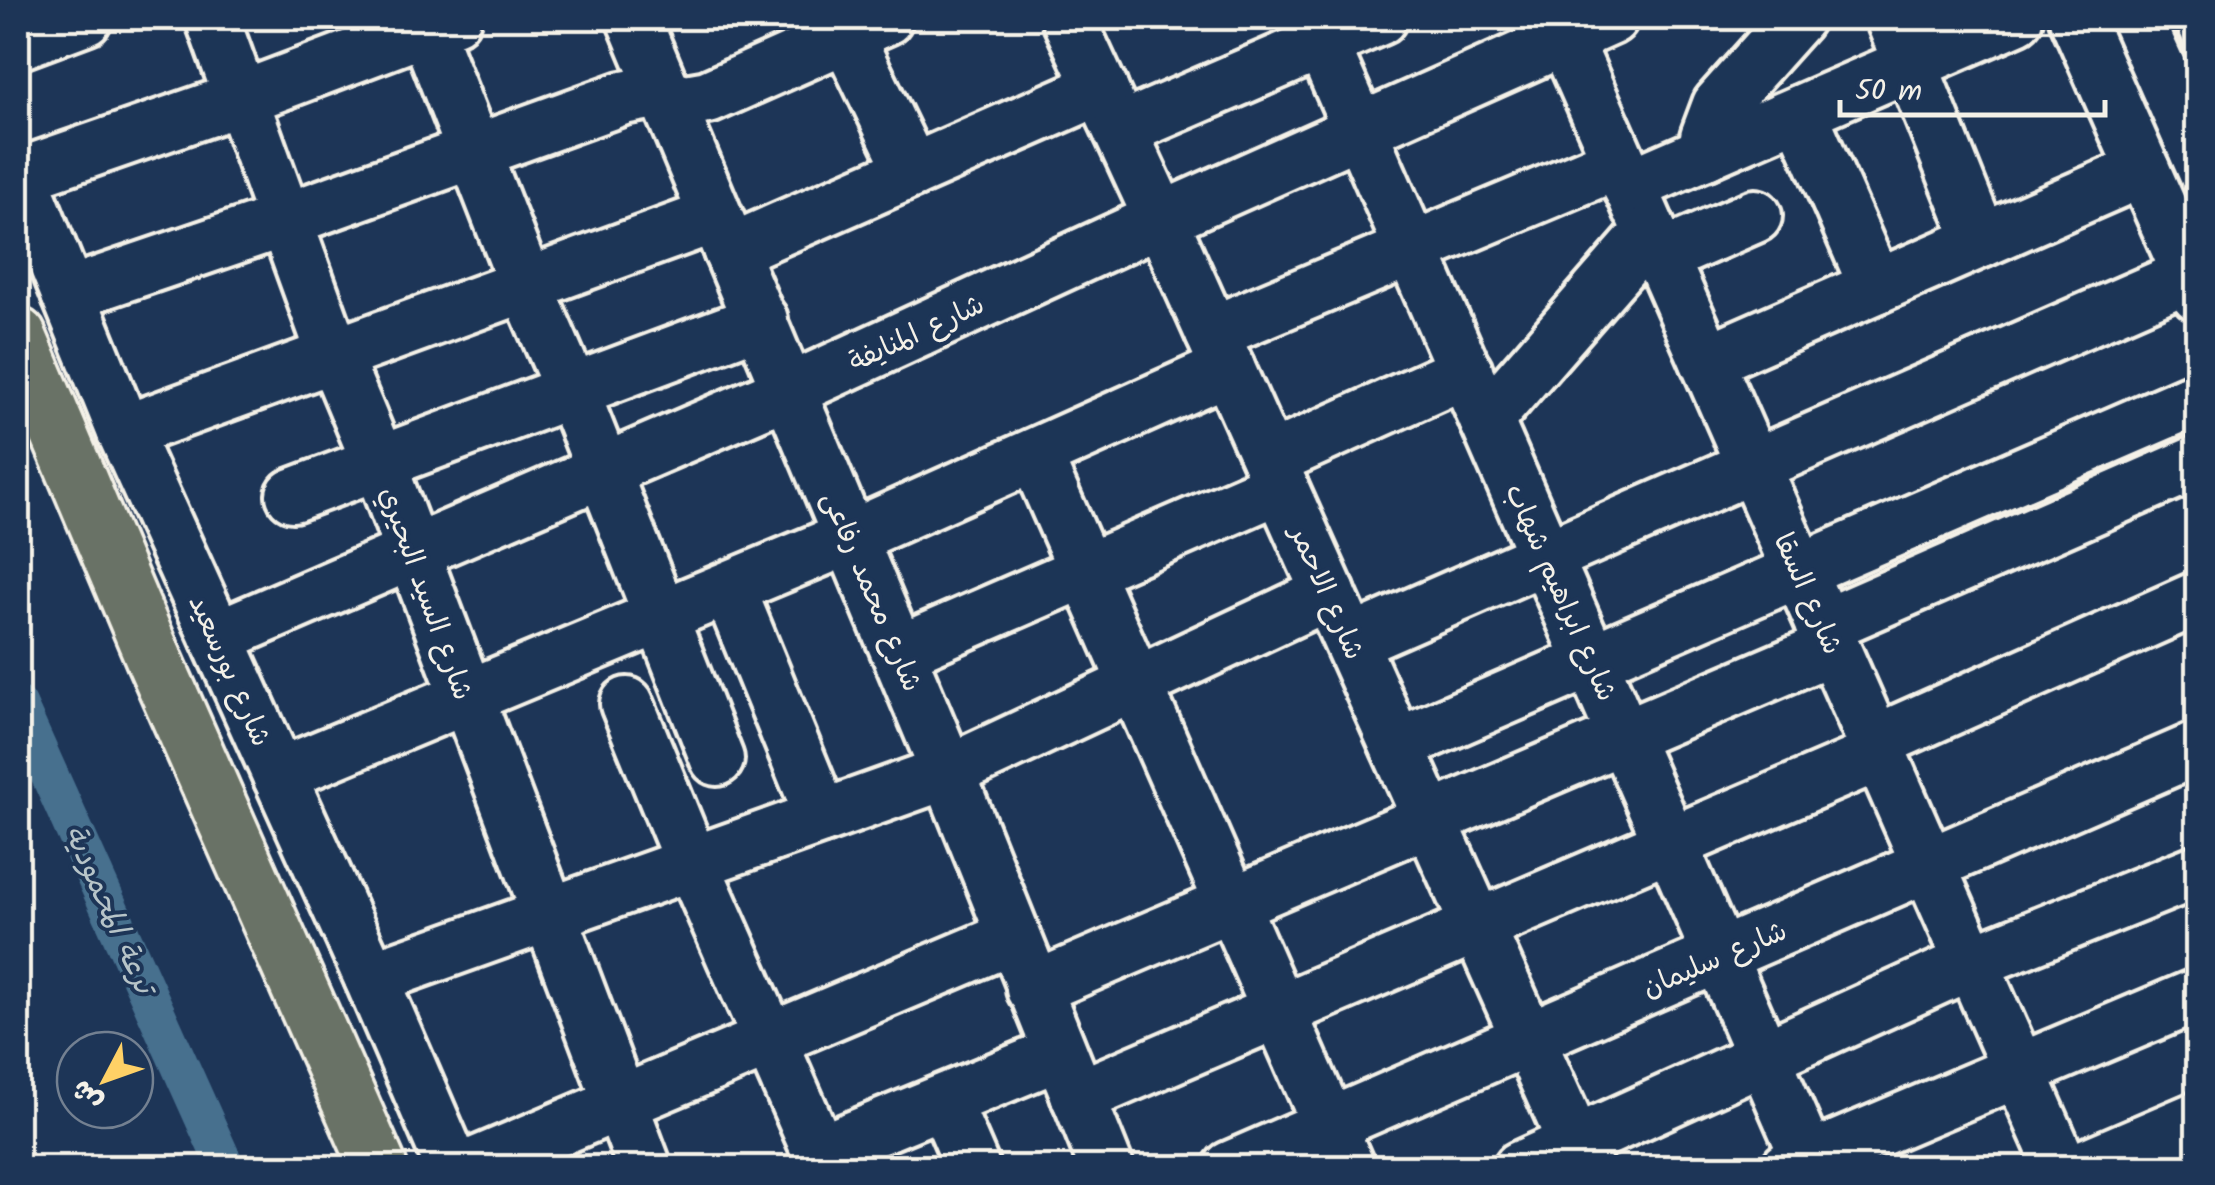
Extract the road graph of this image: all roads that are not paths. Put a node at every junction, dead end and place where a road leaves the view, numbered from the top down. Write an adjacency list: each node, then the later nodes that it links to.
1 (84, 18): 15 (street)
2 (212, 18): 17 (street, شارع السيد البحيري)
3 (633, 18): 16 (street, شارع محمد رفاعى)
4 (1068, 18): 18 (street, شارع الاحمر)
5 (1380, 18): 12 (street)
6 (1797, 18): 22 (street)
7 (2016, 18): 14 (street)
8 (2076, 18): 23 (street)
9 (434, 21): 17 (street); 21 (street)
10 (1577, 24): 20 (street, شارع المنايفة); 26 (street, شارع السقا)
11 (866, 27): 13 (street); 24 (street)
12 (1317, 30): 18 (street); 20 (street, شارع ابراهيم شهاب)
13 (784, 38): 16 (street)
14 (1901, 40): 19 (street); 31 (street)
15 (18, 43)
16 (665, 94): 21 (street); 30 (street, شارع محمد رفاعى)
17 (242, 98): 25 (street); 29 (street, شارع السيد البحيري)
18 (1110, 109): 24 (street); 28 (street, شارع الاحمر)
19 (1800, 112): 22 (street); 35 (street)
20 (1360, 129): 28 (street, شارع المنايفة); 32 (street, شارع ابراهيم شهاب)
21 (474, 152): 29 (street); 34 (street)
22 (1706, 153): 26 (street)
23 (2143, 170): 31 (street); 33 (street)
24 (912, 171): 30 (street)
25 (19, 172): 36 (street, شارع بورسعيد)
26 (1640, 209): 27 (street); 32 (street); 41 (street, شارع السقا); 46 (street)
27 (1755, 216)
28 (1161, 219): 39 (street, شارع الاحمر); 44 (street, شارع المنايفة)
29 (285, 220): 36 (street); 40 (street, شارع السيد البحيري)
30 (722, 234): 34 (street); 37 (street, شارع محمد رفاعى)
31 (1982, 241): 35 (street)
32 (1412, 249): 39 (street); 42 (street, شارع ابراهيم شهاب)
33 (2193, 284): 51 (street)
34 (526, 285): 40 (street); 43 (street)
35 (1876, 286): 41 (street)
36 (68, 294): 47 (street, شارع بورسعيد)
37 (761, 320): 43 (street); 44 (street, شارع محمد رفاعى)
38 (18, 336): 107 (main road)
39 (1220, 351): 48 (street); 53 (street, شارع الاحمر)
40 (334, 355): 47 (street); 50 (street, شارع السيد البحيري)
41 (1706, 360): 51 (street, شارع السقا)
42 (1466, 371): 46 (street, شارع ابراهيم شهاب); 53 (street)
43 (572, 390): 50 (street); 52 (street)
44 (790, 390): 52 (street, شارع المنايفة); 55 (street, شارع محمد رفاعى)
45 (2198, 398): 59 (street)
46 (1486, 420): 57 (street, شارع ابراهيم شهاب)
47 (124, 432): 65 (street, شارع بورسعيد)
48 (1034, 455): 55 (street); 58 (street)
49 (2198, 462): 64 (street)
50 (379, 463): 54 (street); 56 (street, شارع السيد البحيري)
51 (1753, 466): 57 (street); 59 (street, شارع السقا)
52 (603, 471): 56 (street, شارع المنايفة); 63 (street)
53 (1275, 473): 58 (street); 61 (street, شارع الاحمر)
54 (293, 495)
55 (851, 537): 60 (street); 67 (street, شارع محمد رفاعى)
56 (411, 553): 65 (street, شارع المنايفة); 70 (street, شارع السيد البحيري)
57 (1546, 556): 66 (street); 68 (street, شارع ابراهيم شهاب)
58 (1086, 570): 67 (street); 69 (street)
59 (1800, 570): 64 (street, شارع السقا); 68 (street)
60 (730, 589): 63 (street); 79 (street)
61 (1329, 593): 66 (street, شارع الاحمر); 69 (street)
62 (2198, 598): 74 (street)
63 (661, 617): 70 (street); 76 (street)
64 (1828, 636): 72 (street); 74 (street, شارع السقا)
65 (217, 637): 78 (street, شارع بورسعيد)
66 (1351, 642): 73 (street, شارع الاحمر)
67 (899, 652): 77 (street, شارع محمد رفاعى)
68 (1591, 660): 72 (street, شارع ابراهيم شهاب); 73 (street)
69 (1136, 684): 77 (street); 85 (street)
70 (466, 698): 78 (street); 86 (street, شارع السيد البحيري)
71 (627, 704): 82 (street)
72 (1624, 737): 80 (street); 81 (street, شارع ابراهيم شهاب)
73 (1397, 745): 80 (street, شارع الاحمر)
74 (1878, 748): 81 (street); 83 (street, شارع السقا)
75 (2198, 748): 83 (street, شارع سليمان)
76 (716, 760)
77 (948, 772): 79 (street); 88 (street, شارع محمد رفاعى)
78 (278, 776): 91 (street, شارع بورسعيد)
79 (822, 817): 82 (street)
80 (1431, 819): 85 (street); 87 (street, شارع الاحمر)
81 (1671, 844): 87 (street); 89 (street, شارع ابراهيم شهاب)
82 (692, 863): 86 (street); 96 (street)
83 (1929, 864): 89 (street, شارع سليمان); 90 (street, شارع السقا)
84 (2198, 871): 90 (street)
85 (1232, 904): 92 (street); 94 (street)
86 (548, 915): 91 (street); 100 (street, شارع السيد البحيري)
87 (1478, 926): 94 (street); 95 (street, شارع الاحمر)
88 (1013, 937): 92 (street, شارع محمد رفاعى); 96 (street)
89 (1720, 956): 95 (street, شارع سليمان); 97 (street, شارع ابراهيم شهاب)
90 (1972, 962): 97 (street); 98 (street, شارع السقا)
91 (370, 978): 108 (street, شارع بورسعيد)
92 (1033, 988): 99 (street, شارع محمد رفاعى)
93 (2198, 994): 98 (street)
94 (1279, 1011): 99 (street); 103 (street)
95 (1529, 1038): 103 (street, شارع سليمان); 104 (street, شارع الاحمر)
96 (770, 1040): 100 (street); 105 (street)
97 (1763, 1057): 104 (street); 106 (street, شارع ابراهيم شهاب)
98 (2020, 1070): 106 (street); 114 (street, شارع السقا)
99 (1069, 1075): 102 (street); 111 (street, شارع محمد رفاعى)
100 (620, 1103): 109 (street); 110 (street, شارع السيد البحيري)
101 (2198, 1118): 115 (street)
102 (953, 1143): 105 (street)
103 (1338, 1146): 112 (street, شارع سليمان)
104 (1580, 1155): 113 (street)
105 (822, 1160)
106 (1803, 1165)
107 (378, 1168)
108 (454, 1168)
109 (467, 1168)
110 (645, 1168)
111 (1107, 1168)
112 (1230, 1168)
113 (1520, 1168)
114 (2062, 1168)
115 (2081, 1168)

